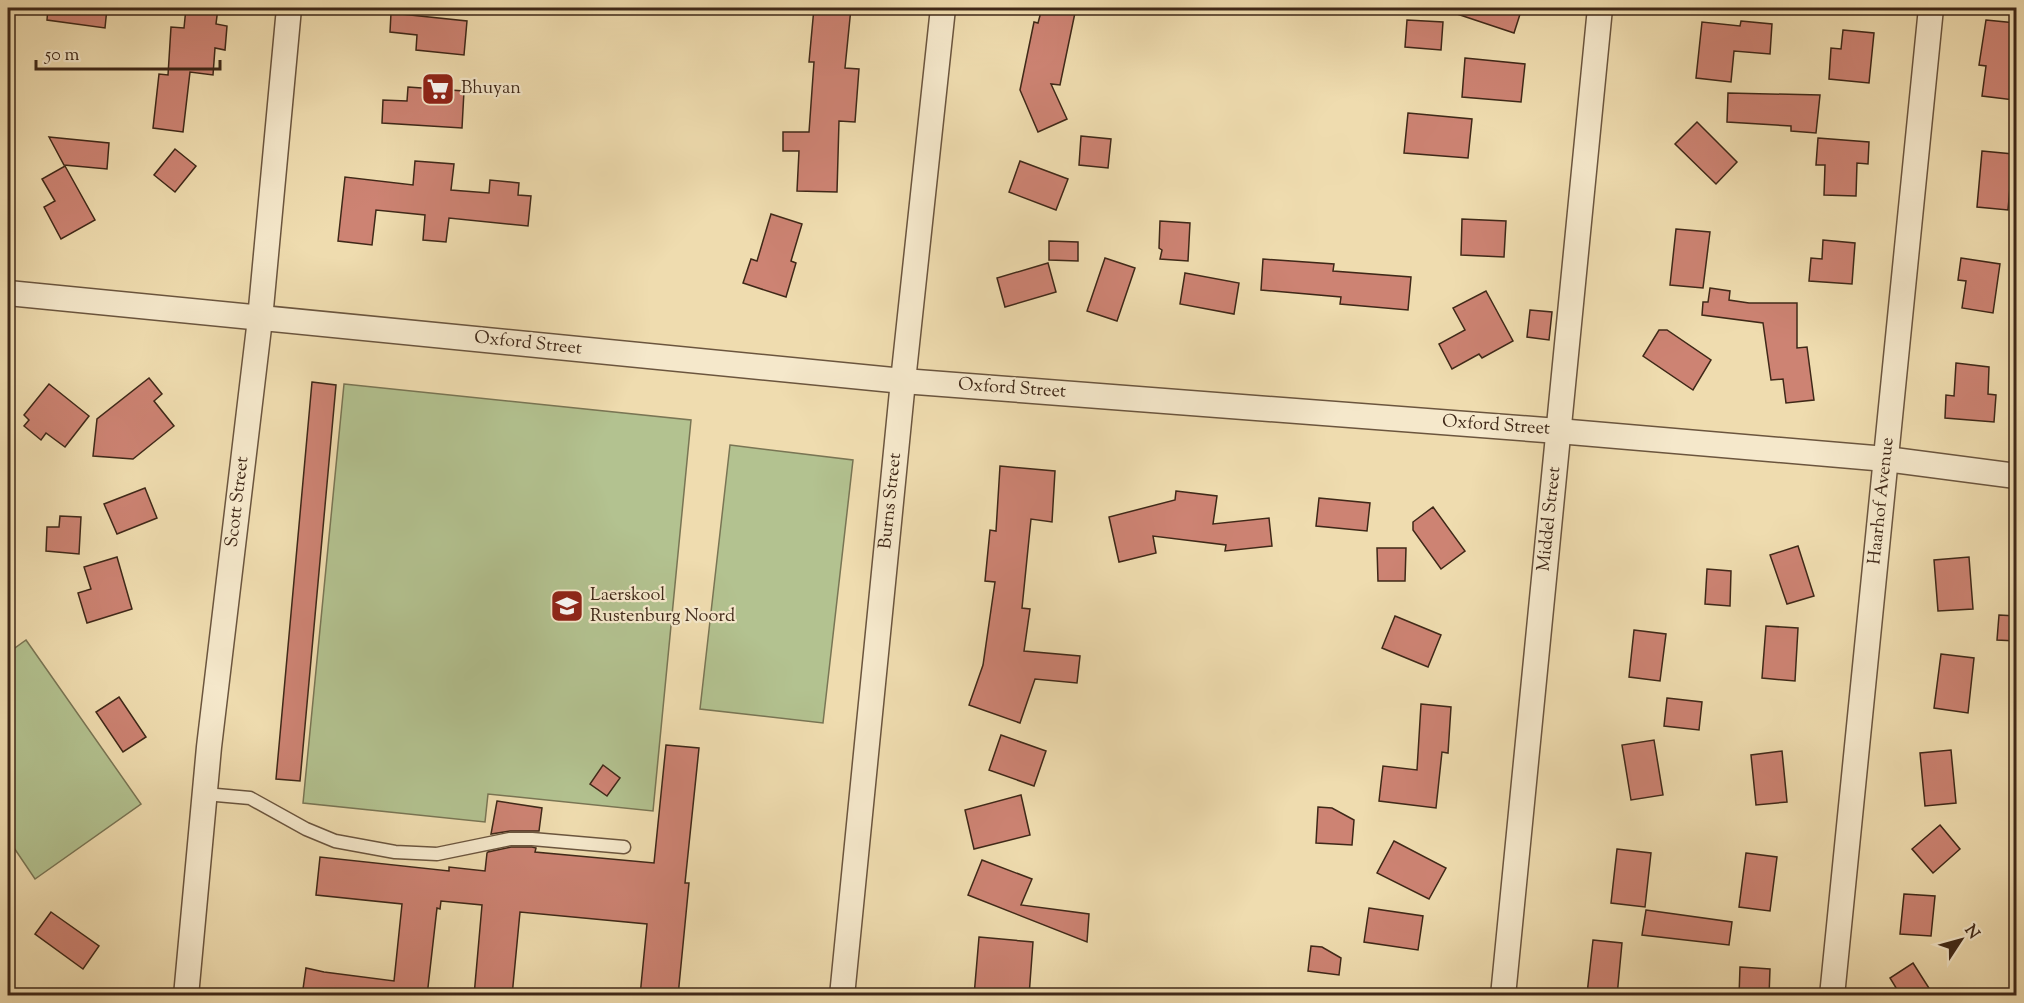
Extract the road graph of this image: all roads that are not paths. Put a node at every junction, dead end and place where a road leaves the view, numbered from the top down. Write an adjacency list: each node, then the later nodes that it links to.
1 (289, 8): 6 (street, Scott Street)
2 (943, 8): 7 (street, Burns Street)
3 (1600, 8): 8 (street, Middel Street)
4 (1931, 8): 9 (street, Haarhof Avenue)
5 (8, 292): 6 (street, Oxford Street)
6 (260, 319): 7 (street, Oxford Street); 11 (street, Scott Street)
7 (903, 381): 8 (street, Oxford Street); 14 (street, Burns Street)
8 (1558, 431): 9 (street, Oxford Street); 15 (street, Middel Street)
9 (1886, 459): 10 (street, Oxford Street); 16 (street, Haarhof Avenue)
10 (2016, 476)
11 (205, 794): 12 (lane); 13 (street, Scott Street)
12 (624, 846)
13 (186, 996)
14 (842, 996)
15 (1503, 996)
16 (1832, 996)

